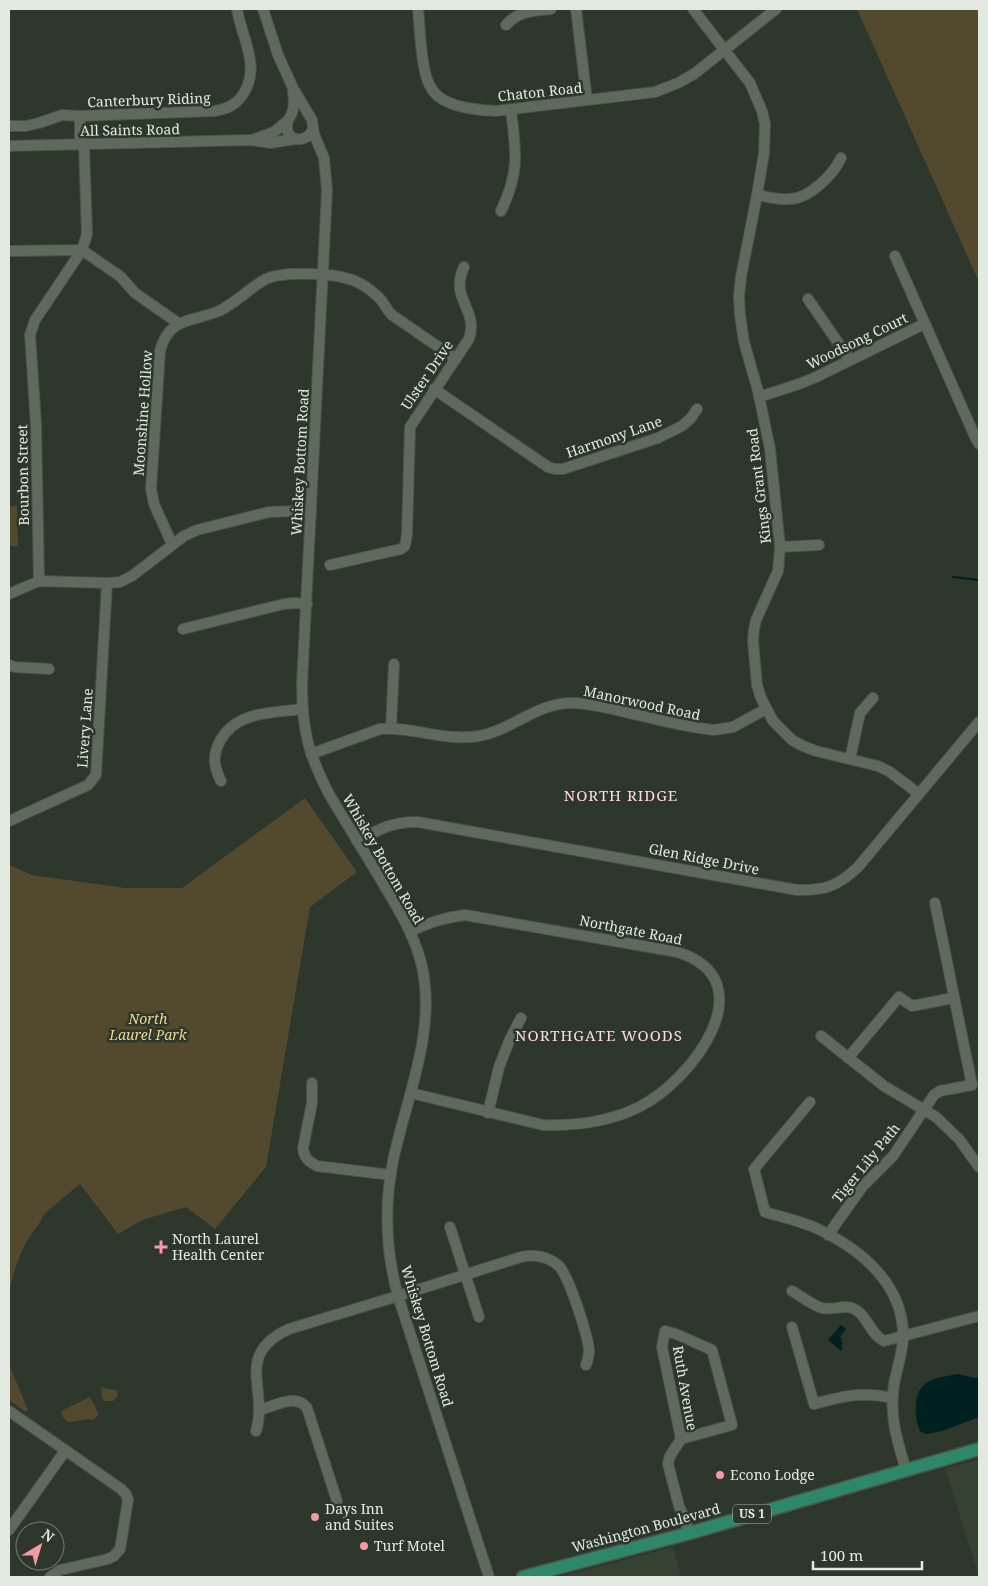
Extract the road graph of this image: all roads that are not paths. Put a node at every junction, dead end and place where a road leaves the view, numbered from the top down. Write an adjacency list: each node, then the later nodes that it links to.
1 (237, 9): 13 (street, Canterbury Riding)
2 (263, 9): 10 (street)
3 (418, 9): 12 (street, Chaton Road)
4 (551, 9): 8 (street)
5 (576, 9): 11 (street)
6 (693, 9): 9 (street, Kings Grant Road)
7 (776, 9): 9 (street, Chaton Road)
8 (506, 24)
9 (726, 50): 11 (street, Chaton Road); 24 (street, Kings Grant Road)
10 (293, 88): 14 (street); 15 (street)
11 (587, 100): 12 (street, Chaton Road)
12 (511, 110): 25 (street)
13 (80, 116): 16 (street, Canterbury Riding); 20 (street, Canterbury Riding)
14 (308, 116): 15 (street); 17 (street)
15 (289, 119): 18 (street); 19 (street, All Saints Road)
16 (9, 126)
17 (313, 129): 18 (street); 23 (street, Whiskey Bottom Road)
18 (297, 139): 19 (street, All Saints Road); 23 (street, Whiskey Bottom Road)
19 (251, 140): 20 (street, All Saints Road)
20 (82, 145): 21 (street, All Saints Road); 26 (street, Bourbon Street)
21 (9, 146)
22 (840, 158): 24 (street)
23 (325, 170): 30 (street, Whiskey Bottom Road)
24 (757, 195): 37 (street, Kings Grant Road)
25 (501, 211)
26 (82, 250): 27 (street); 32 (street); 45 (street, Bourbon Street)
27 (9, 251)
28 (895, 256): 33 (street, Woodsong Court)
29 (464, 266): 34 (street, Ulster Drive)
30 (324, 275): 32 (street); 34 (street); 40 (street, Whiskey Bottom Road)
31 (808, 299): 35 (street)
32 (178, 323): 41 (street, Moonshine Hollow)
33 (924, 324): 35 (street, Woodsong Court); 39 (street)
34 (456, 359): 36 (street, Ulster Drive)
35 (850, 360): 37 (street, Woodsong Court)
36 (434, 389): 38 (street, Harmony Lane); 44 (street, Ulster Drive)
37 (759, 397): 43 (street, Kings Grant Road)
38 (697, 409)
39 (979, 444)
40 (310, 514): 41 (street); 48 (street, Whiskey Bottom Road)
41 (172, 544): 46 (street)
42 (819, 545): 43 (street)
43 (780, 547): 55 (street, Kings Grant Road)
44 (330, 565)
45 (39, 581): 46 (street); 47 (street)
46 (106, 583): 62 (street, Livery Lane)
47 (9, 594)
48 (307, 604): 49 (street); 54 (street, Whiskey Bottom Road)
49 (183, 629)
50 (394, 664): 57 (street)
51 (9, 665): 52 (street)
52 (49, 669)
53 (873, 698): 59 (street)
54 (302, 709): 58 (street, Whiskey Bottom Road); 60 (street)
55 (766, 710): 57 (street, Manorwood Road); 59 (street, Kings Grant Road)
56 (979, 722): 61 (street, Glen Ridge Drive)
57 (391, 728): 58 (street, Manorwood Road)
58 (311, 754): 63 (street, Whiskey Bottom Road)
59 (850, 759): 61 (street, Kings Grant Road)
60 (220, 781)
61 (919, 794): 63 (street, Glen Ridge Drive)
62 (9, 821)
63 (357, 841): 65 (street, Whiskey Bottom Road)
64 (935, 903): 66 (street, Tiger Lily Path)
65 (411, 931): 71 (street, Whiskey Bottom Road); 74 (street, Northgate Road)
66 (953, 998): 69 (street); 73 (street, Tiger Lily Path)
67 (521, 1018): 74 (street)
68 (821, 1036): 69 (street)
69 (848, 1058): 73 (street)
70 (312, 1083): 76 (street)
71 (410, 1093): 74 (street, Northgate Road); 76 (street, Whiskey Bottom Road)
72 (810, 1102): 78 (street)
73 (924, 1109): 75 (street); 78 (street, Tiger Lily Path)
74 (488, 1113)
75 (979, 1167)
76 (391, 1175): 81 (street, Whiskey Bottom Road)
77 (450, 1227): 79 (street)
78 (828, 1234): 85 (street)
79 (466, 1275): 81 (street); 83 (street); 86 (street)
80 (792, 1291): 85 (street)
81 (398, 1296): 88 (street); 99 (street, Whiskey Bottom Road)
82 (979, 1316): 85 (street)
83 (479, 1317)
84 (792, 1327): 87 (street)
85 (903, 1337): 87 (street)
86 (586, 1365)
87 (892, 1398): 94 (street)
88 (260, 1410): 90 (street); 95 (street)
89 (9, 1411): 93 (street)
90 (256, 1431)
91 (681, 1439): 91 (street, Ruth Avenue); 97 (street, Ruth Avenue)
92 (979, 1449): 94 (main road, Washington Boulevard / US 1)
93 (65, 1451): 96 (street); 98 (street)
94 (906, 1470): 97 (main road, Washington Boulevard / US 1)
95 (337, 1502)
96 (9, 1530)
97 (690, 1532): 100 (main road, Washington Boulevard / US 1)
98 (50, 1577)
99 (489, 1577)
100 (523, 1577)

